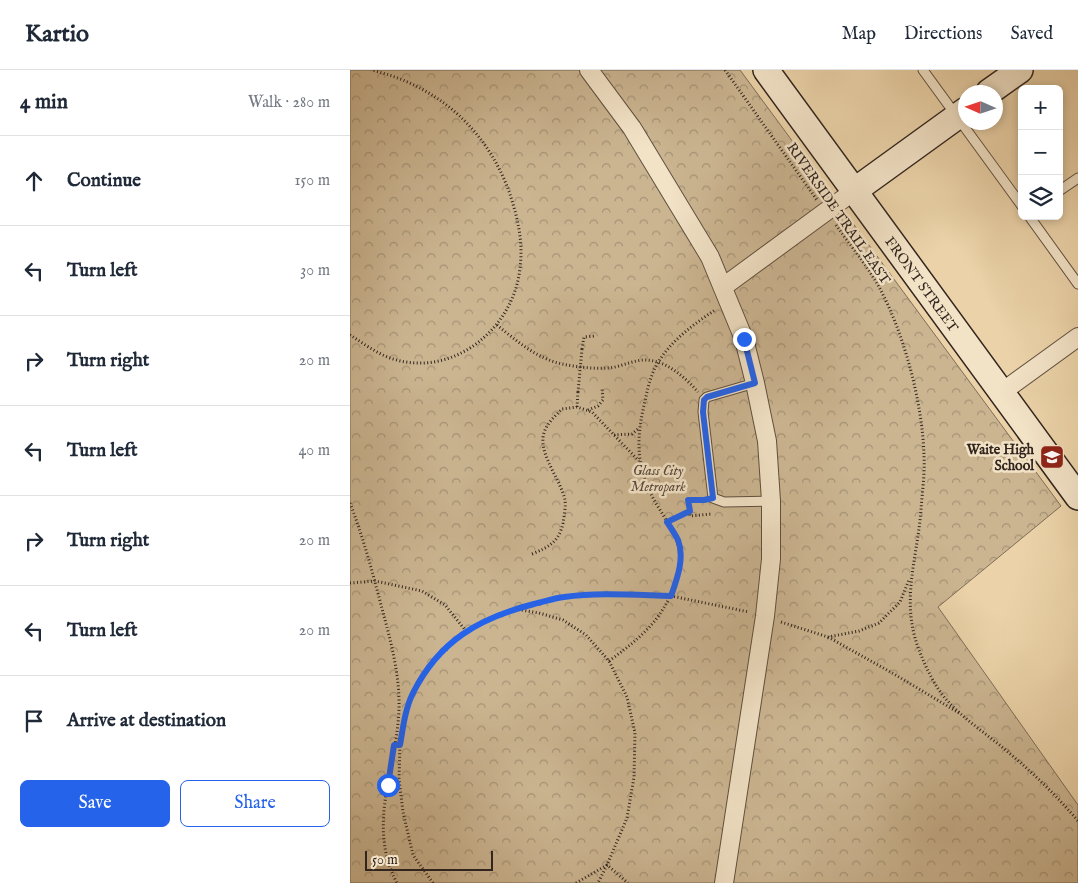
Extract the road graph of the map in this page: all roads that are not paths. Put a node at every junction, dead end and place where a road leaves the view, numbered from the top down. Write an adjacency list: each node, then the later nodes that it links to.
1 (589, 70): 15 (street)
2 (766, 70): 11 (main road, FRONT STREET)
3 (923, 70): 6 (lane)
4 (1020, 70): 5 (main road)
5 (999, 85)
6 (958, 110)
7 (958, 115): 11 (main road)
8 (972, 130): 12 (lane)
9 (1078, 178): 10 (lane)
10 (1063, 189)
11 (854, 191): 15 (street); 18 (main road, FRONT STREET)
12 (1018, 200)
13 (1032, 220): 14 (lane)
14 (1078, 284)
15 (726, 294): 17 (street)
16 (1078, 337): 18 (street)
17 (755, 383): 20 (street); 20 (lane)
18 (1002, 392): 19 (main road, FRONT STREET)
19 (1078, 497)
20 (771, 501): 21 (street)
21 (724, 883)

